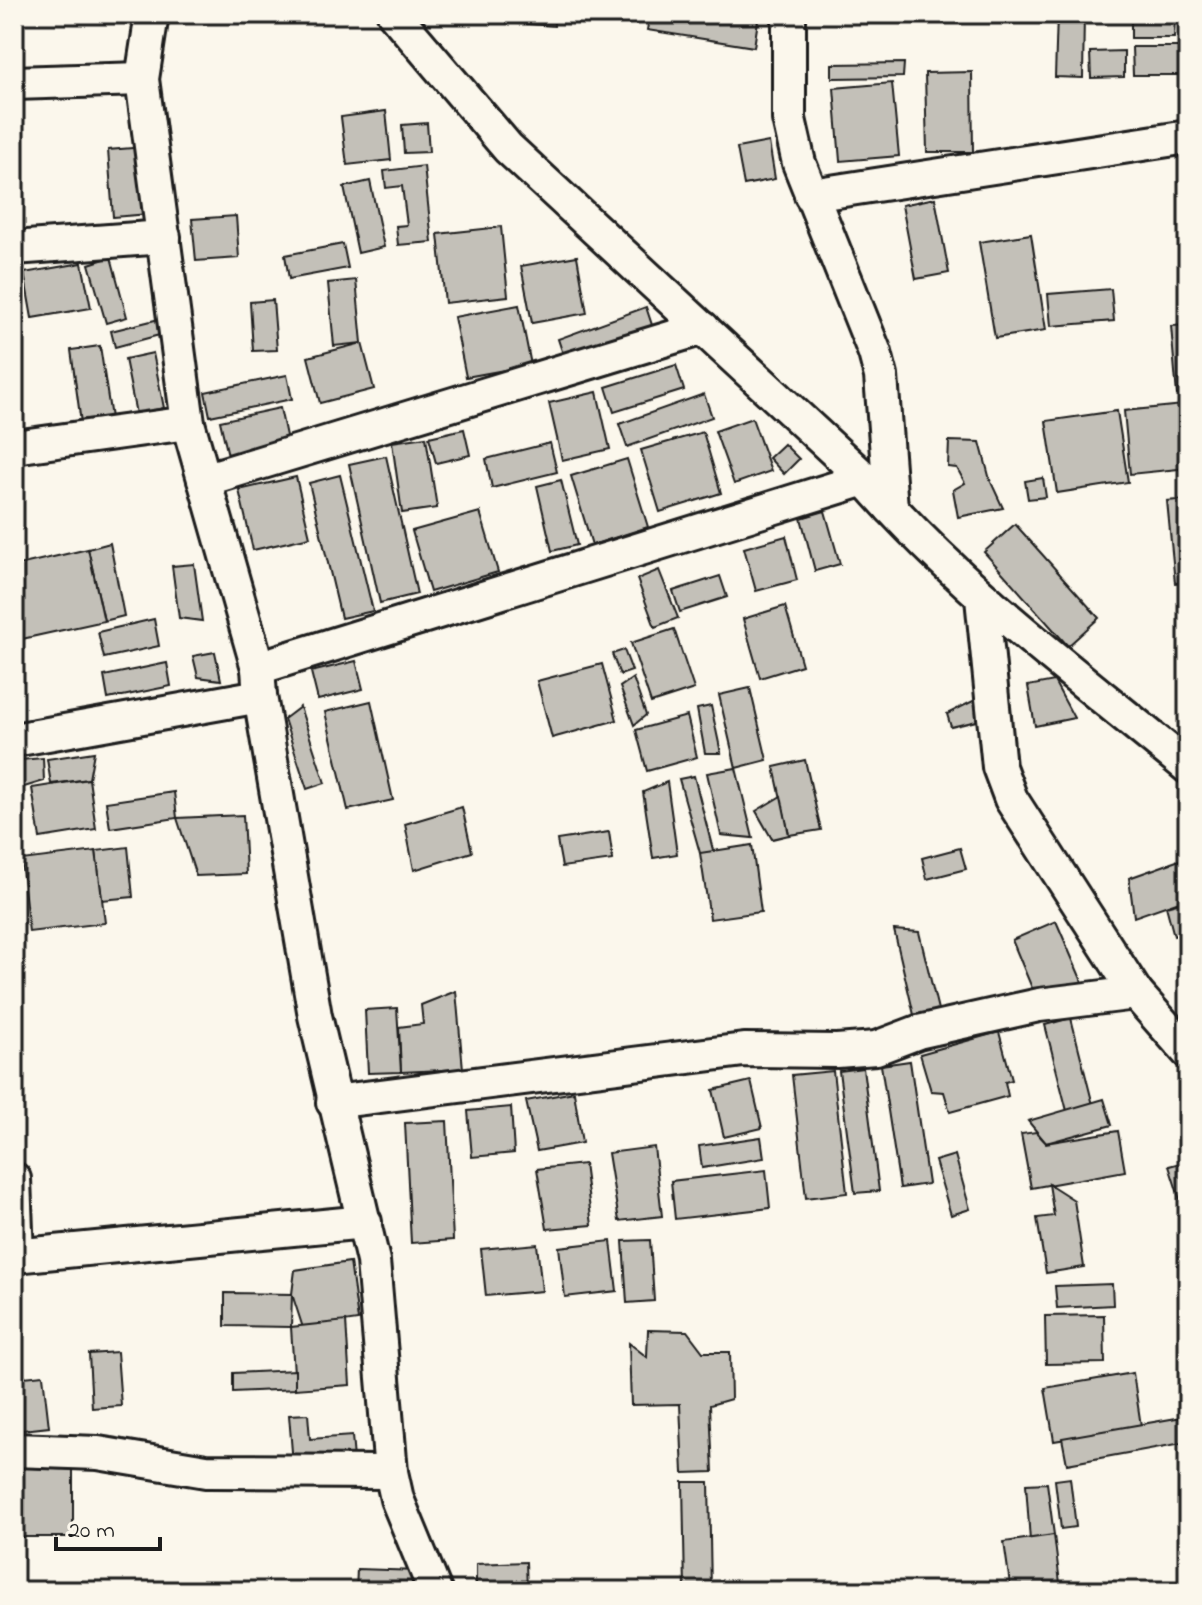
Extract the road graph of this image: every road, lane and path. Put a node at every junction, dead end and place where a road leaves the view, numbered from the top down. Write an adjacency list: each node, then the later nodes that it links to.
1 (152, 14): 4 (street)
2 (394, 14): 10 (street)
3 (789, 14): 7 (street)
4 (142, 79): 5 (street); 8 (street)
5 (14, 83)
6 (1188, 137): 7 (street)
7 (811, 195): 15 (street)
8 (164, 237): 9 (street); 11 (street)
9 (14, 248)
10 (703, 328): 13 (street); 14 (street)
11 (188, 423): 12 (street); 14 (street)
12 (14, 447)
13 (865, 479): 15 (street); 17 (street)
14 (204, 480): 17 (street)
15 (891, 508): 16 (street)
16 (982, 598): 19 (street); 20 (street)
17 (259, 682): 18 (street); 22 (street)
18 (14, 740)
19 (1188, 767)
20 (1136, 993): 21 (street); 22 (street)
21 (1188, 1052)
22 (333, 1102): 24 (street)
23 (14, 1179): 25 (street)
24 (365, 1222): 25 (street); 27 (street)
25 (16, 1256)
26 (14, 1450): 27 (street)
27 (391, 1472): 28 (street)
28 (435, 1591)

